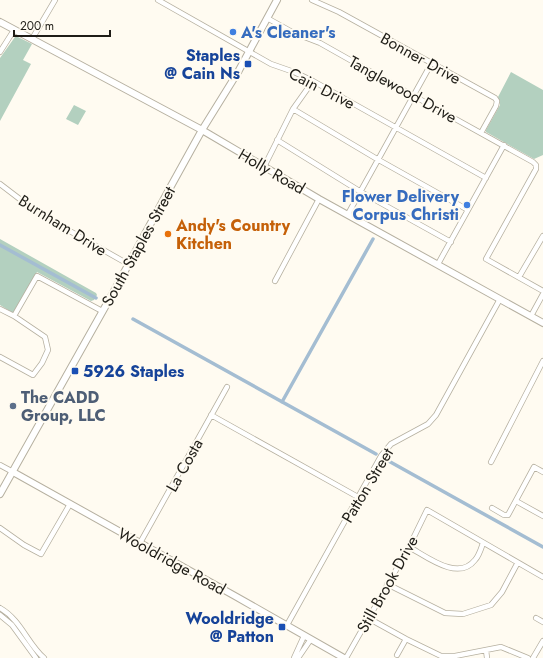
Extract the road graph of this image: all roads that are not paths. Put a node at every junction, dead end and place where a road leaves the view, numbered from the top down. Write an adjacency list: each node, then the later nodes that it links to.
1 (55, 0): 8 (street)
2 (158, 0): 9 (street, Cain Drive)
3 (277, 0): 5 (main road, South Staples Street)
4 (312, 0): 11 (street, Bonner Drive)
5 (267, 18): 9 (main road, South Staples Street); 13 (street, Tanglewood Drive)
6 (0, 22): 7 (main road, Holly Road)
7 (14, 30): 8 (main road, Holly Road); 10 (street)
8 (32, 39): 16 (main road, Holly Road)
9 (249, 51): 12 (street, Cain Drive); 16 (main road, South Staples Street)
10 (0, 52)
11 (431, 64): 13 (street); 17 (street, Bonner Drive)
12 (313, 81): 14 (street); 15 (street, Cain Drive)
13 (414, 96): 15 (street); 17 (street, Tanglewood Drive)
14 (293, 109): 18 (street); 20 (street)
15 (395, 128): 20 (street); 22 (street, Cain Drive)
16 (202, 130): 21 (main road, Holly Road); 30 (main road, South Staples Street)
17 (481, 133): 19 (street, Tanglewood Drive)
18 (277, 140): 21 (street); 24 (street)
19 (504, 145): 22 (street); 32 (street, Tanglewood Drive)
20 (377, 160): 24 (street); 26 (street)
21 (264, 167): 25 (main road, Holly Road)
22 (486, 178): 26 (street)
23 (0, 184): 30 (street, Burnham Drive)
24 (361, 192): 27 (street); 29 (street)
25 (319, 199): 27 (main road, Holly Road); 33 (street)
26 (468, 210): 29 (street)
27 (348, 214): 31 (main road, Holly Road)
28 (543, 236): 32 (street)
29 (451, 242): 31 (street)
30 (128, 264): 38 (main road, South Staples Street)
31 (438, 264): 36 (main road, Holly Road)
32 (520, 277): 34 (street)
33 (275, 281)
34 (543, 291)
35 (543, 294): 40 (street)
36 (500, 299): 40 (main road, Holly Road); 51 (street, Patton Street)
37 (0, 309): 39 (street)
38 (102, 311): 39 (street); 48 (main road, South Staples Street)
39 (14, 316): 42 (street)
40 (531, 316): 41 (main road, Holly Road)
41 (543, 323)
42 (0, 357)
43 (543, 361): 46 (street)
44 (227, 387): 45 (street, La Costa)
45 (211, 416): 51 (street); 57 (street, La Costa)
46 (491, 462)
47 (0, 465): 48 (street, Wooldridge Road)
48 (12, 472): 50 (main road, South Staples Street); 53 (main road, Wooldridge Road)
49 (543, 472): 52 (street)
50 (0, 494)
51 (358, 497): 68 (street, Patton Street)
52 (516, 501): 54 (street); 55 (street)
53 (70, 504): 56 (street); 57 (main road, Wooldridge Road)
54 (492, 508)
55 (543, 516)
56 (0, 528)
57 (140, 543): 68 (main road, Wooldridge Road)
58 (483, 543): 59 (street); 59 (street, Still Brook Drive); 60 (street)
59 (408, 547): 62 (street, Still Brook Drive)
60 (517, 564): 61 (street); 62 (street)
61 (543, 577)
62 (387, 584): 65 (street, Still Brook Drive)
63 (0, 608): 69 (street)
64 (0, 615): 69 (street)
65 (368, 618): 72 (street); 81 (street, Still Brook Drive)
66 (536, 618): 67 (street)
67 (543, 622)
68 (287, 625): 70 (main road, Wooldridge Road)
69 (17, 627): 77 (street); 78 (street)
70 (304, 636): 71 (main road, Wooldridge Road); 79 (street)
71 (310, 639): 80 (street); 81 (main road, Wooldridge Road)
72 (406, 639): 75 (street); 76 (street)
73 (543, 641): 84 (street)
74 (486, 650): 76 (street); 82 (street); 83 (street)
75 (397, 655)
76 (441, 657)
77 (36, 658)
78 (44, 658)
79 (294, 658)
80 (298, 658)
81 (345, 658)
82 (487, 658)
83 (528, 658)
84 (533, 658)

